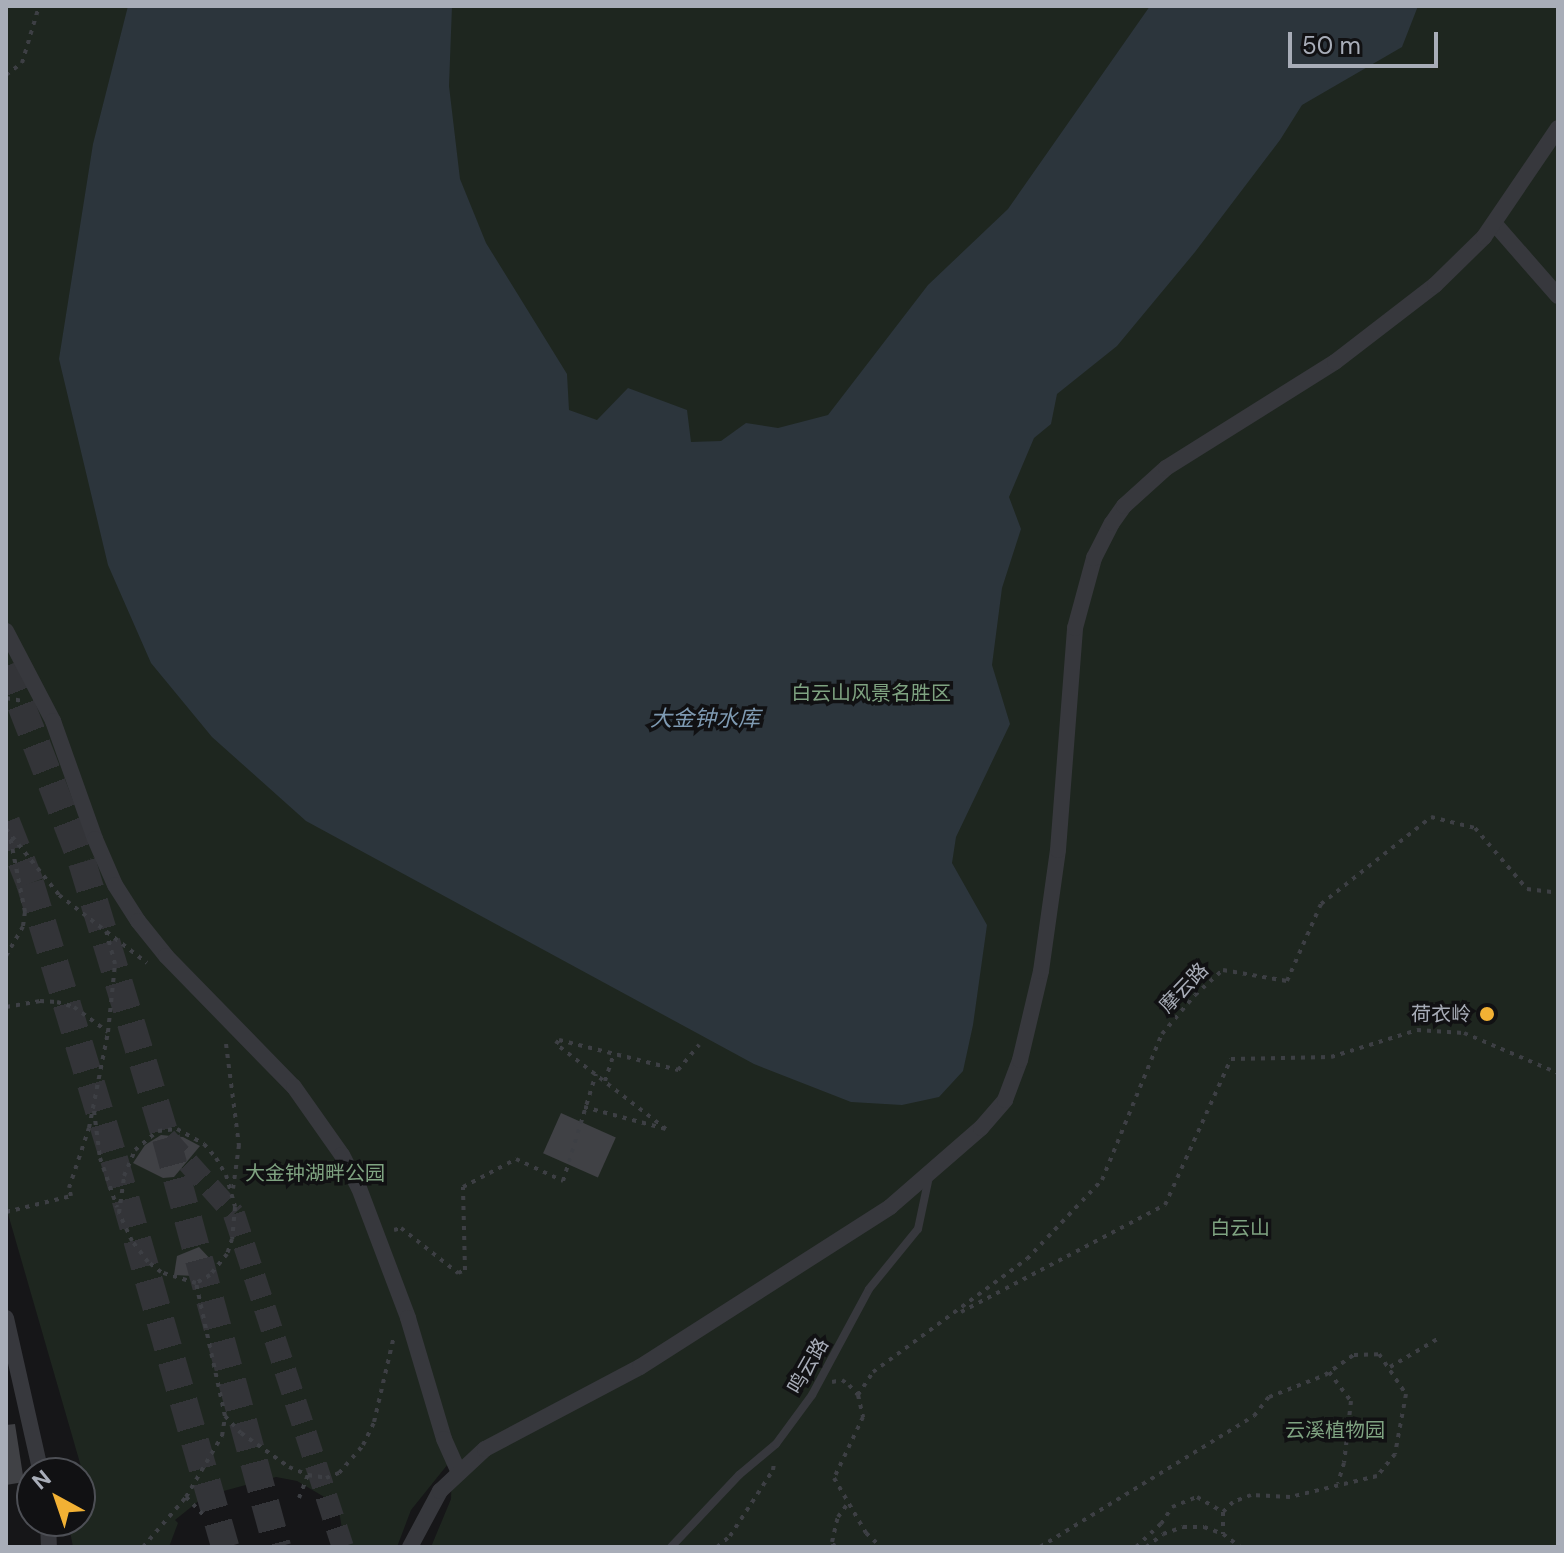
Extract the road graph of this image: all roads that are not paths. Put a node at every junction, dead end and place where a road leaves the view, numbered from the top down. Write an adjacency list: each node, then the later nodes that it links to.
1 (1558, 128): 2 (street)
2 (1494, 223): 3 (street); 5 (street)
3 (1558, 296)
4 (6, 631): 8 (street)
5 (930, 1173): 8 (street); 10 (lane, 鸣云路)
6 (6, 1318): 7 (street)
7 (37, 1457)
8 (459, 1473): 9 (street)
9 (410, 1547)
10 (671, 1547)

